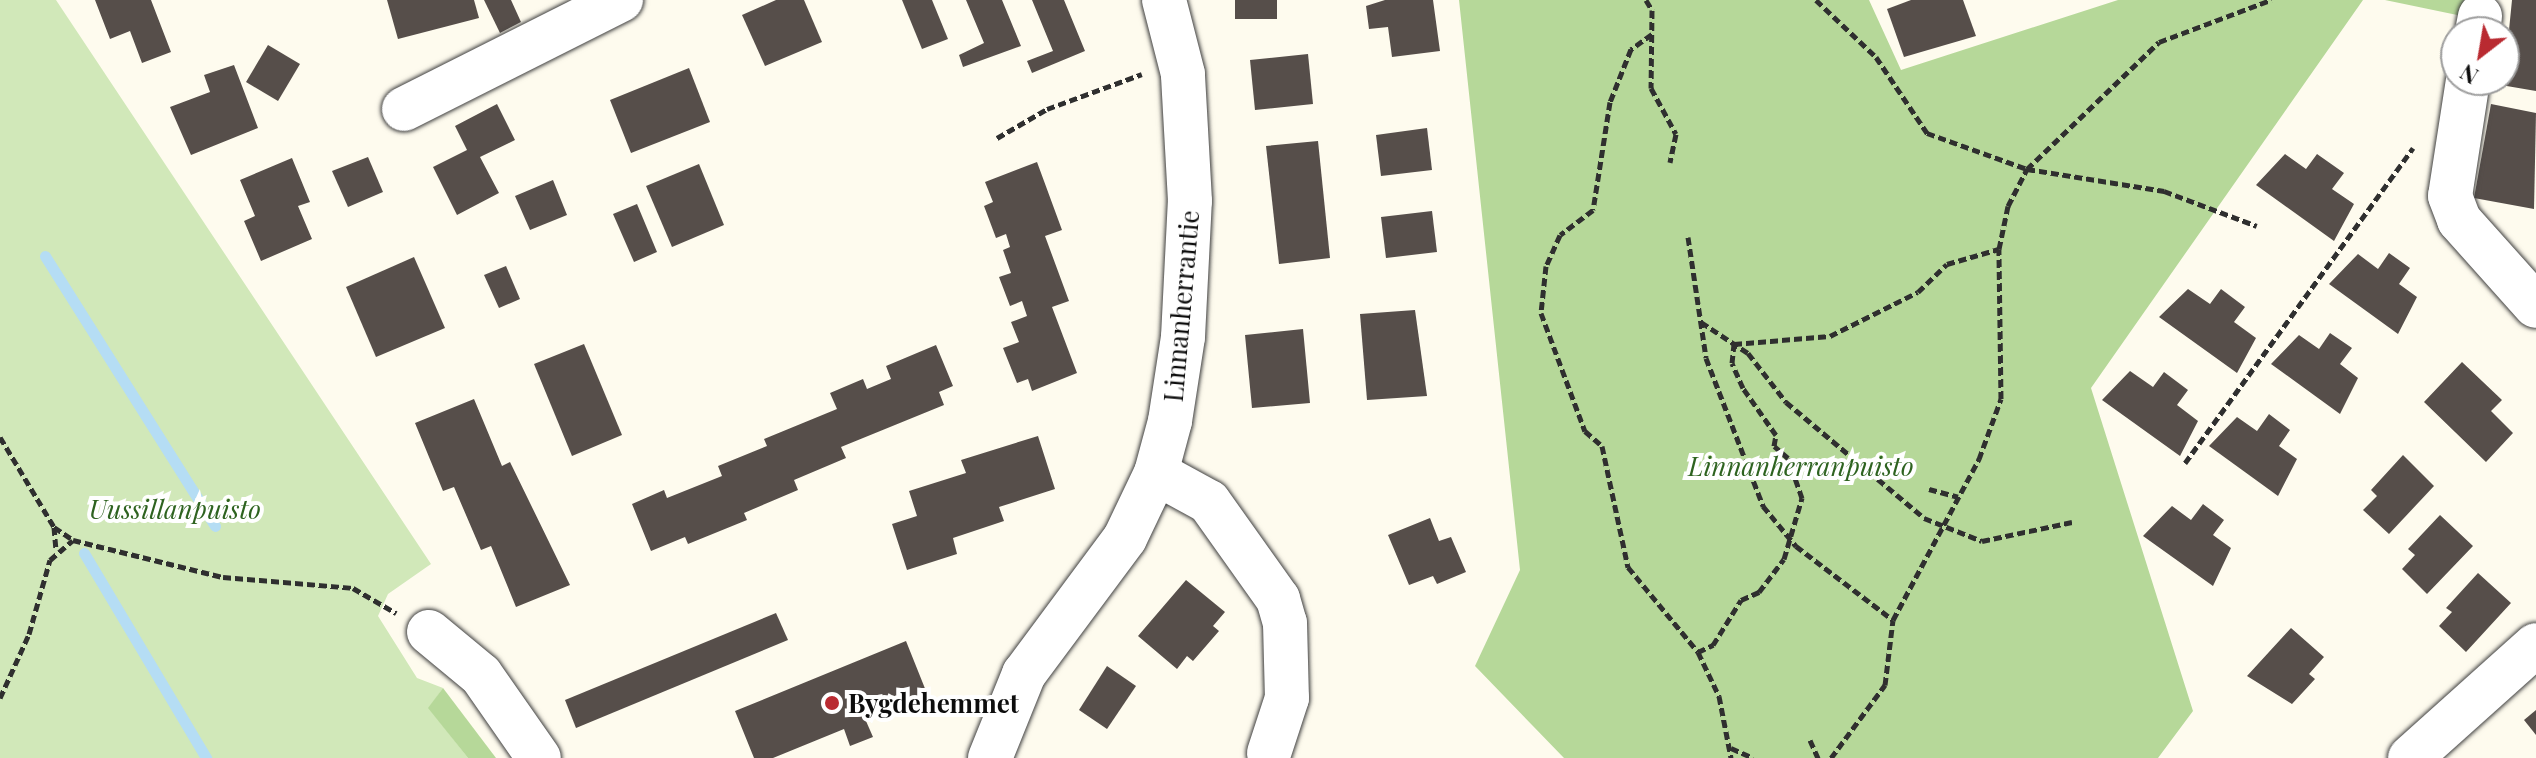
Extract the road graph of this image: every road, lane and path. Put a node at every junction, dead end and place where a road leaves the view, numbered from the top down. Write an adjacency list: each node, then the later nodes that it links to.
1 (621, 0): 9 (street)
2 (1164, 0): 22 (street, Linnanherrantie)
3 (1646, 0): 6 (path)
4 (1816, 0): 13 (path)
5 (2271, 0): 13 (path)
6 (1652, 34): 12 (path); 34 (path)
7 (1155, 73): 10 (path)
8 (2466, 96): 17 (street)
9 (404, 109)
10 (997, 138)
11 (2413, 148): 21 (path)
12 (1670, 162)
13 (2027, 169): 14 (path); 16 (path)
14 (2257, 226)
15 (1688, 237): 18 (path)
16 (1999, 249): 19 (path); 24 (path)
17 (2536, 306)
18 (1701, 322): 19 (path); 28 (path)
19 (1734, 344): 27 (path); 28 (path)
20 (0, 437): 26 (path)
21 (2185, 463)
22 (1156, 473): 38 (street); 40 (street, Linnanherrantie)
23 (1929, 489): 24 (path)
24 (1958, 497): 27 (path)
25 (2072, 522): 27 (path)
26 (54, 527): 29 (path); 30 (path)
27 (1942, 527): 31 (path)
28 (1790, 539): 31 (path); 34 (path)
29 (73, 540): 30 (path); 32 (path)
30 (56, 549): 35 (path)
31 (1893, 620): 44 (path)
32 (429, 632): 39 (street)
33 (2536, 645): 45 (street)
34 (1698, 652): 37 (path)
35 (0, 698)
36 (1810, 740): 43 (path)
37 (1731, 748): 41 (path); 42 (path)
38 (1269, 753)
39 (539, 758)
40 (990, 758)
41 (1731, 758)
42 (1753, 758)
43 (1818, 758)
44 (1831, 758)
45 (2410, 758)

